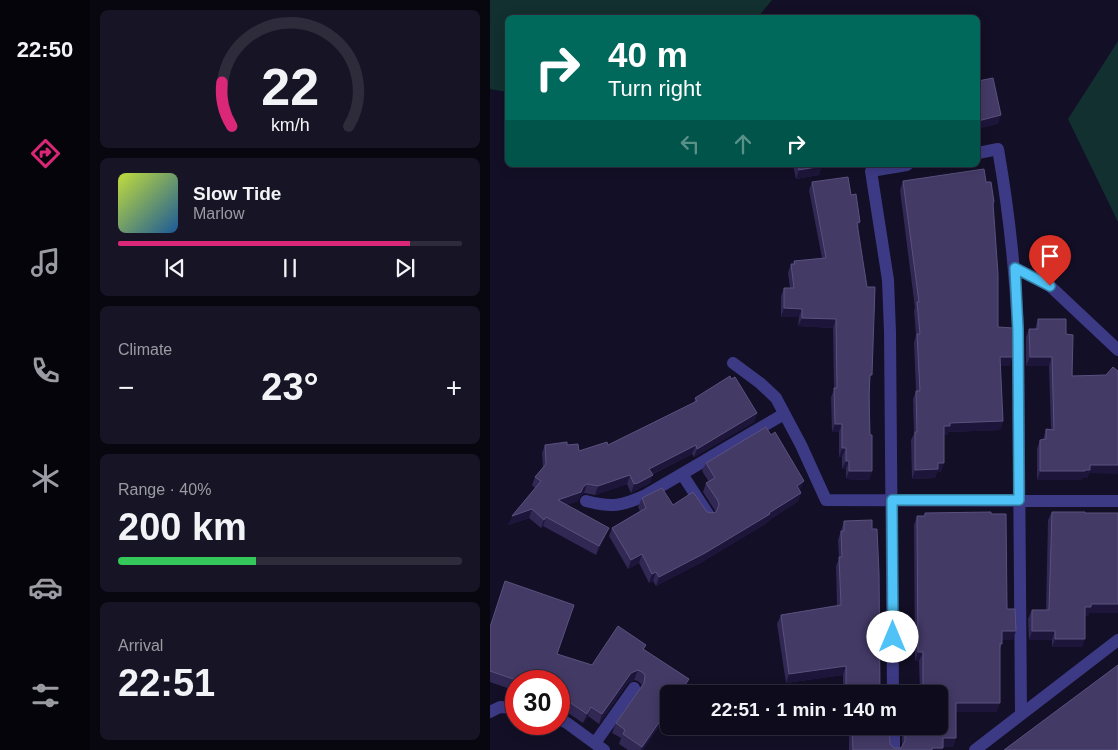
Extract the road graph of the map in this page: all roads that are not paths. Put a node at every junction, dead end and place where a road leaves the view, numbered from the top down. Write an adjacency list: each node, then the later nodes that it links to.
1 (980, 153): 3 (street)
2 (895, 167): 8 (street)
3 (1015, 268): 4 (street); 9 (street)
4 (1118, 350)
5 (732, 363): 6 (street)
6 (784, 414): 7 (street); 8 (street)
7 (682, 474): 10 (street); 12 (street)
8 (892, 500): 9 (street); 14 (street)
9 (1019, 500): 11 (street); 18 (street)
10 (586, 501)
11 (1118, 501)
12 (708, 514)
13 (1118, 640): 18 (street)
14 (893, 685)
15 (634, 688): 21 (street)
16 (505, 707): 17 (street)
17 (490, 712)
18 (1021, 714): 23 (street)
19 (570, 724): 21 (street)
20 (894, 735): 22 (street)
21 (599, 747)
22 (894, 750)
23 (975, 750)

